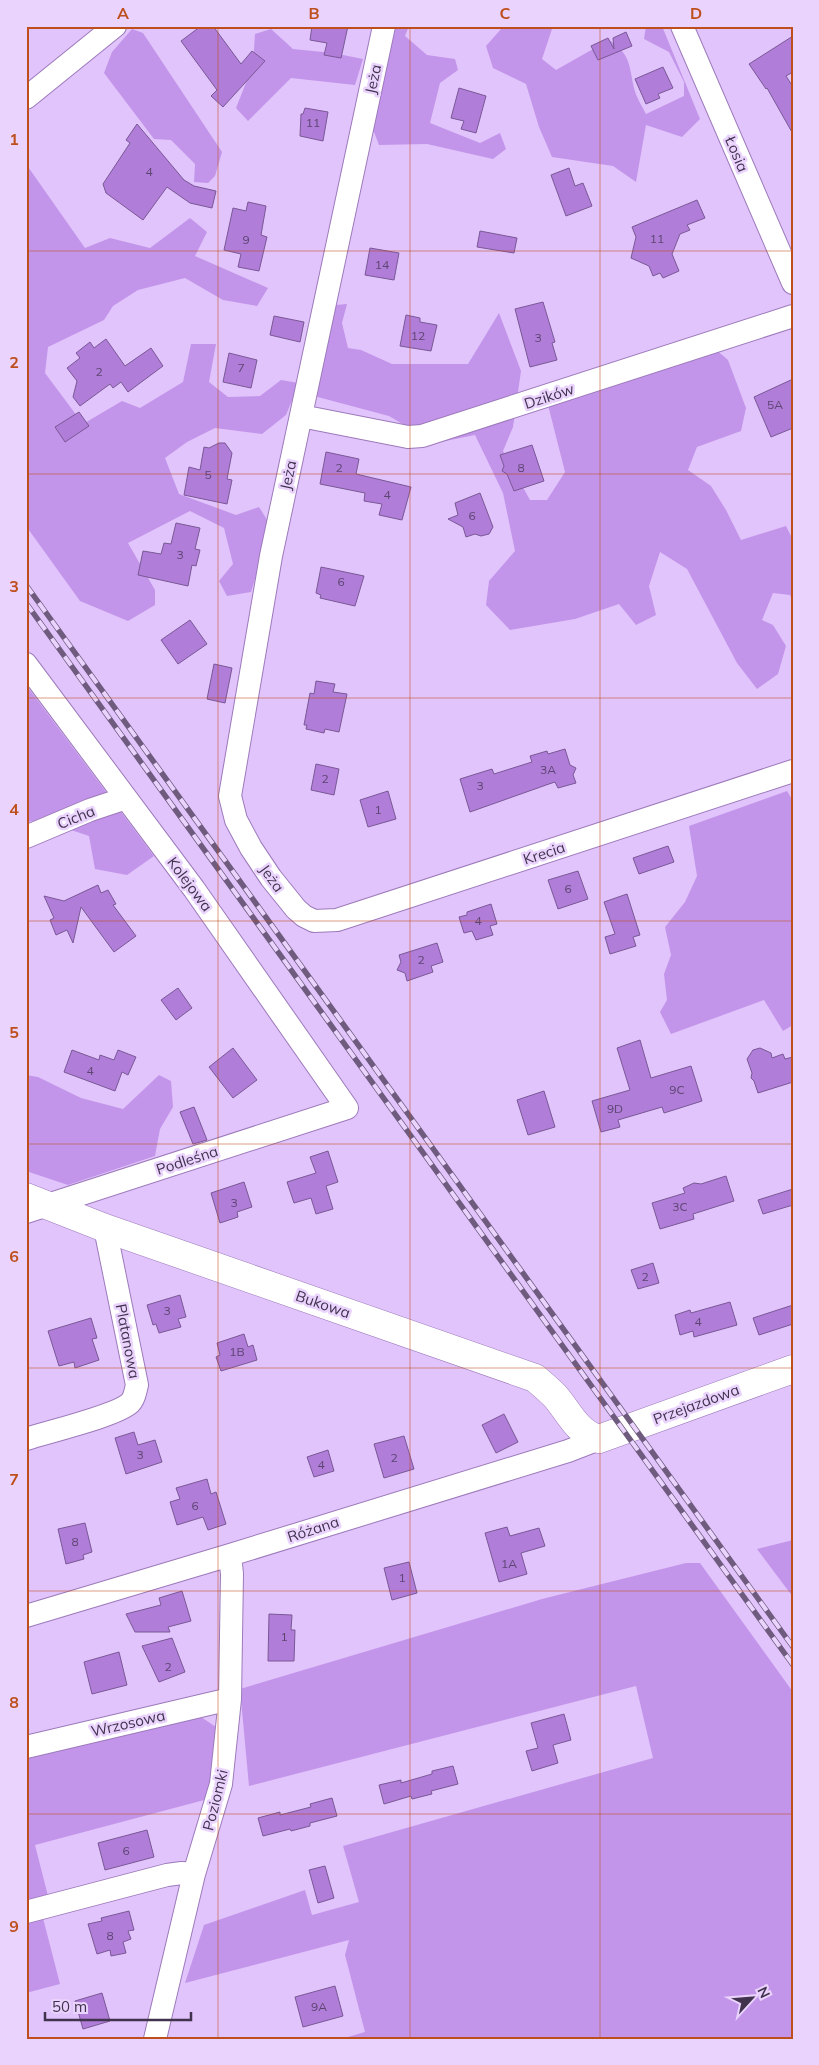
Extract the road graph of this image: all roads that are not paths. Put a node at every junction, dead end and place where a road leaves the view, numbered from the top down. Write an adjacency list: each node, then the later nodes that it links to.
1 (115, 26): 4 (street)
2 (384, 26): 7 (street, Jeża)
3 (682, 26): 5 (street, Łosia)
4 (26, 98)
5 (793, 283)
6 (793, 316): 7 (street, Dzików)
7 (301, 416): 12 (street, Jeża)
8 (26, 664): 10 (street, Kolejowa)
9 (793, 771): 12 (street, Krecia)
10 (126, 798): 11 (street, Cicha); 13 (street, Kolejowa)
11 (26, 838)
12 (296, 909)
13 (348, 1108): 14 (street, Podleśna)
14 (34, 1205): 15 (street, Bukowa)
15 (105, 1228): 17 (street, Platanowa); 18 (street, Bukowa)
16 (793, 1369): 18 (street, Przejazdowa)
17 (26, 1439)
18 (599, 1439): 19 (street, Różana)
19 (230, 1555): 20 (street, Różana); 21 (street, Poziomki)
20 (26, 1616)
21 (230, 1699): 22 (street, Wrzosowa); 23 (street, Poziomki)
22 (26, 1747)
23 (194, 1874): 24 (street); 25 (street, Poziomki)
24 (26, 1912)
25 (155, 2039)

